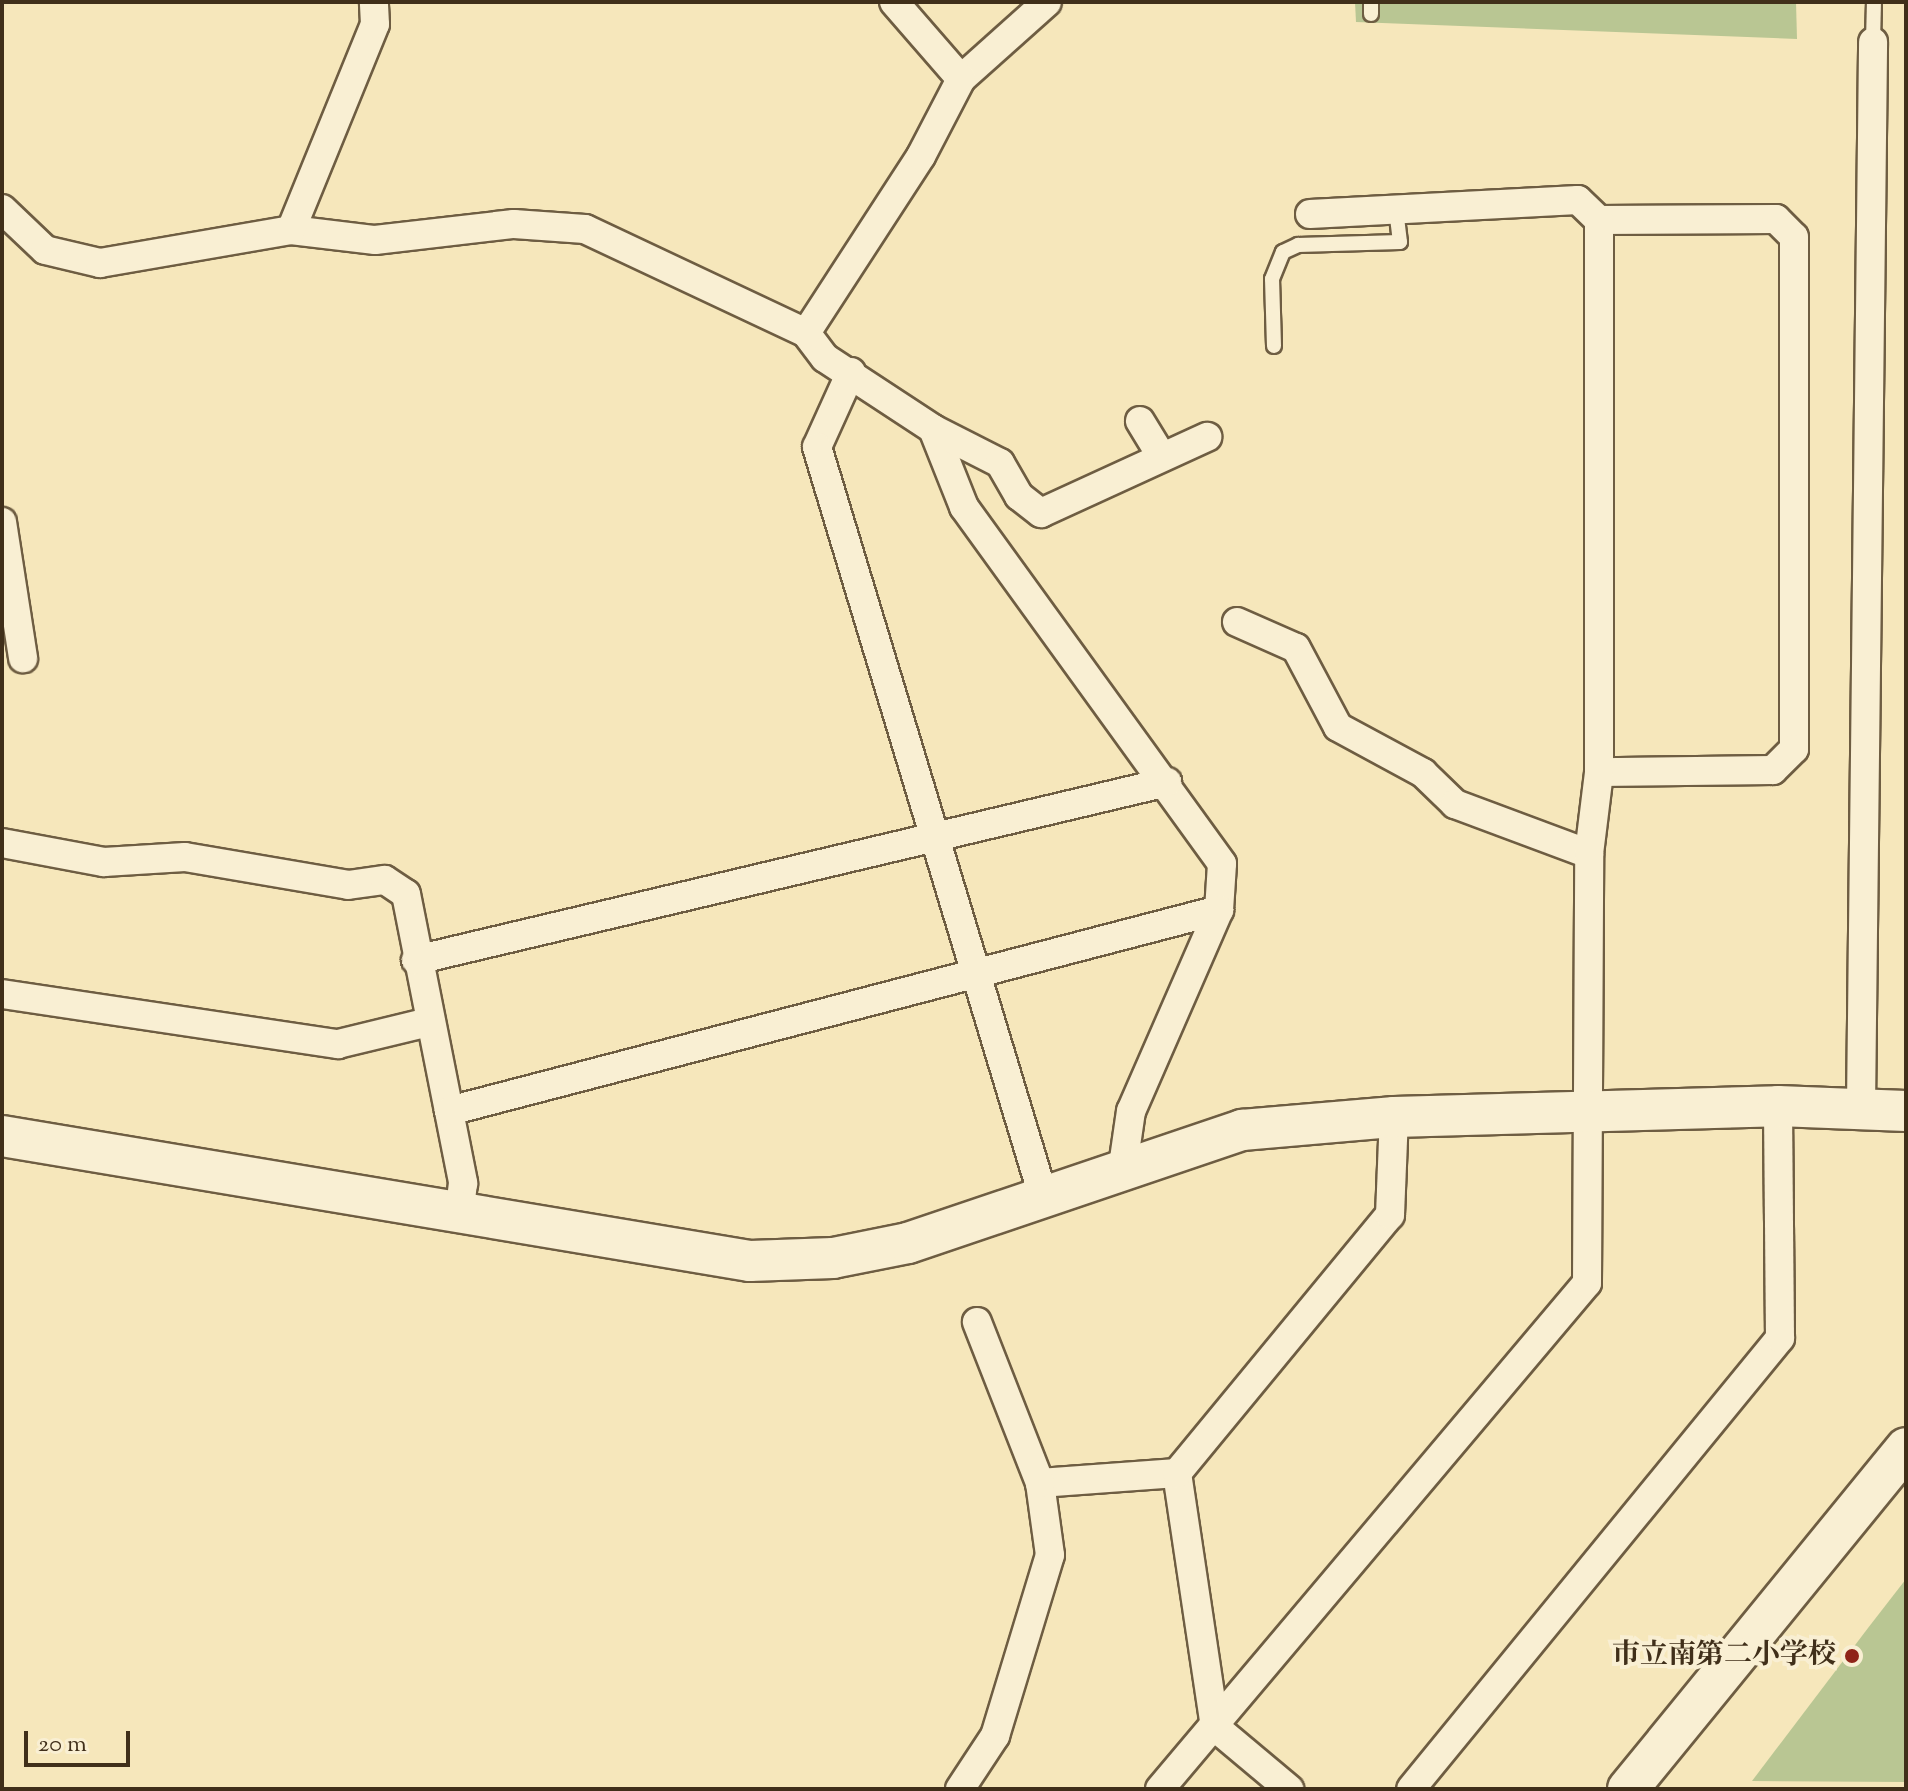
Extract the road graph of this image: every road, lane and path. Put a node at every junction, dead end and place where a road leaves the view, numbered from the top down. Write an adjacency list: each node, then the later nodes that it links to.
1 (374, 2): 11 (street)
2 (894, 2): 6 (street)
3 (1047, 2): 6 (street)
4 (1874, 2): 5 (lane)
5 (1873, 42): 33 (street)
6 (961, 79): 12 (street)
7 (2, 209): 11 (street)
8 (1396, 209): 9 (street); 10 (street); 13 (lane)
9 (1310, 214)
10 (1599, 220): 22 (street); 22 (street)
11 (291, 230): 12 (street)
12 (806, 333): 14 (street)
13 (1274, 346)
14 (851, 372): 16 (street); 24 (street)
15 (1140, 421): 18 (street)
16 (933, 429): 18 (street); 23 (street)
17 (1207, 437): 18 (street)
18 (1162, 457)
19 (2, 522): 21 (street)
20 (1237, 622): 26 (street)
21 (23, 658)
22 (1599, 772): 26 (street)
23 (1167, 782): 24 (street); 27 (street)
24 (933, 837): 28 (street); 29 (street)
25 (2, 843): 28 (street)
26 (1589, 854): 36 (street)
27 (1219, 910): 29 (street); 39 (street)
28 (416, 960): 31 (street)
29 (979, 975): 34 (street); 40 (street)
30 (2, 994): 31 (street)
31 (429, 1022): 34 (street)
32 (1778, 1106): 33 (street); 36 (street); 50 (street)
33 (1861, 1107): 35 (street)
34 (449, 1111): 41 (street)
35 (1906, 1111)
36 (1586, 1115): 37 (street); 46 (street)
37 (1394, 1117): 39 (street); 44 (street)
38 (2, 1136): 41 (street)
39 (1123, 1166): 40 (street)
40 (1044, 1199): 41 (street)
41 (459, 1214)
42 (977, 1322): 45 (street)
43 (1906, 1448): 51 (street)
44 (1177, 1473): 45 (street); 46 (street)
45 (1040, 1483): 47 (street)
46 (1215, 1727): 48 (street); 49 (street)
47 (960, 1789)
48 (1160, 1789)
49 (1289, 1789)
50 (1411, 1789)
51 (1628, 1789)

